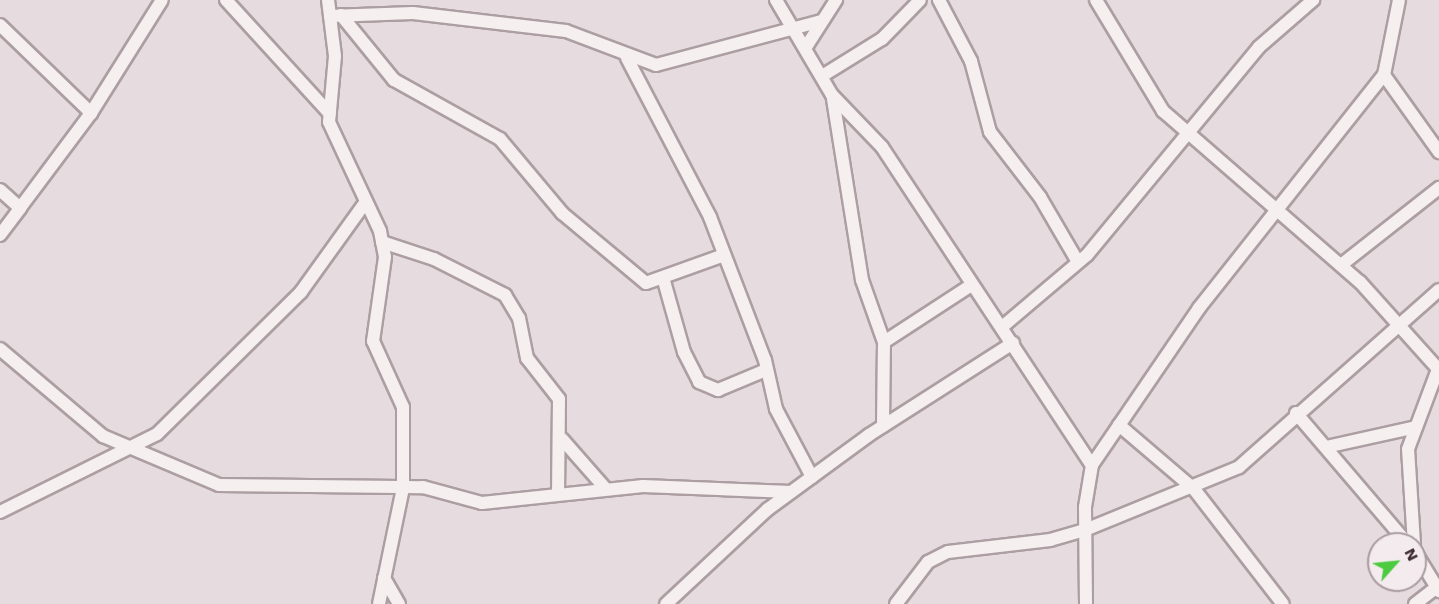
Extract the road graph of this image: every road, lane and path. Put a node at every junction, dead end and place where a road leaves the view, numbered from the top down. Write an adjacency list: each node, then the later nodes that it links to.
1 (162, 0): 20 (street)
2 (226, 0): 21 (street)
3 (328, 0): 11 (street)
4 (776, 0): 14 (street)
5 (836, 0): 12 (street)
6 (920, 0): 17 (street)
7 (939, 0): 32 (street)
8 (1096, 0): 22 (street)
9 (1313, 0): 22 (street)
10 (1399, 0): 18 (street)
11 (335, 16): 16 (street); 21 (street); 34 (street)
12 (821, 21): 14 (street); 15 (street)
13 (0, 25): 20 (street)
14 (795, 30): 15 (street); 16 (street)
15 (806, 48): 17 (street)
16 (627, 58): 31 (street)
17 (822, 75): 19 (street)
18 (1384, 75): 23 (street); 27 (street)
19 (832, 95): 35 (street); 39 (street)
20 (91, 113): 28 (street)
21 (330, 114): 26 (street)
22 (1186, 133): 27 (street); 32 (street)
23 (1439, 152)
24 (1439, 188): 33 (street)
25 (0, 190): 28 (street)
26 (365, 203): 30 (street); 50 (street)
27 (1276, 206): 33 (street); 45 (street)
28 (20, 208): 29 (street)
29 (0, 235)
30 (382, 242): 48 (street); 53 (street)
31 (724, 255): 34 (street); 43 (street)
32 (1078, 262): 38 (street)
33 (1341, 265): 37 (street)
34 (664, 281): 43 (street)
35 (970, 286): 38 (street); 39 (street)
36 (1439, 290): 37 (street)
37 (1398, 324): 42 (street); 44 (street)
38 (1002, 327): 40 (street)
39 (884, 342): 46 (street)
40 (1013, 343): 46 (street); 51 (street)
41 (0, 349): 50 (street)
42 (1439, 369): 47 (street)
43 (766, 370): 52 (street)
44 (1296, 413): 49 (street); 55 (street)
45 (1119, 425): 51 (street); 55 (street)
46 (883, 426): 52 (street)
47 (1416, 428): 49 (street); 61 (street)
48 (562, 439): 54 (street); 57 (street)
49 (1326, 447): 60 (street)
50 (131, 451): 53 (street); 58 (street)
51 (1092, 465): 59 (street)
52 (812, 477): 56 (street)
53 (403, 488): 57 (street); 63 (street)
54 (605, 488): 56 (street); 57 (street)
55 (1194, 489): 59 (street); 70 (street)
56 (791, 492): 67 (street)
57 (558, 494)
58 (0, 512)
59 (1085, 530): 68 (street); 69 (street)
60 (1398, 532)
61 (1413, 532)
62 (1427, 571): 64 (street)
63 (384, 578): 65 (street); 66 (street)
64 (1438, 588): 71 (street)
65 (379, 604)
66 (399, 604)
67 (666, 604)
68 (896, 604)
69 (1086, 604)
70 (1283, 604)
71 (1415, 604)

